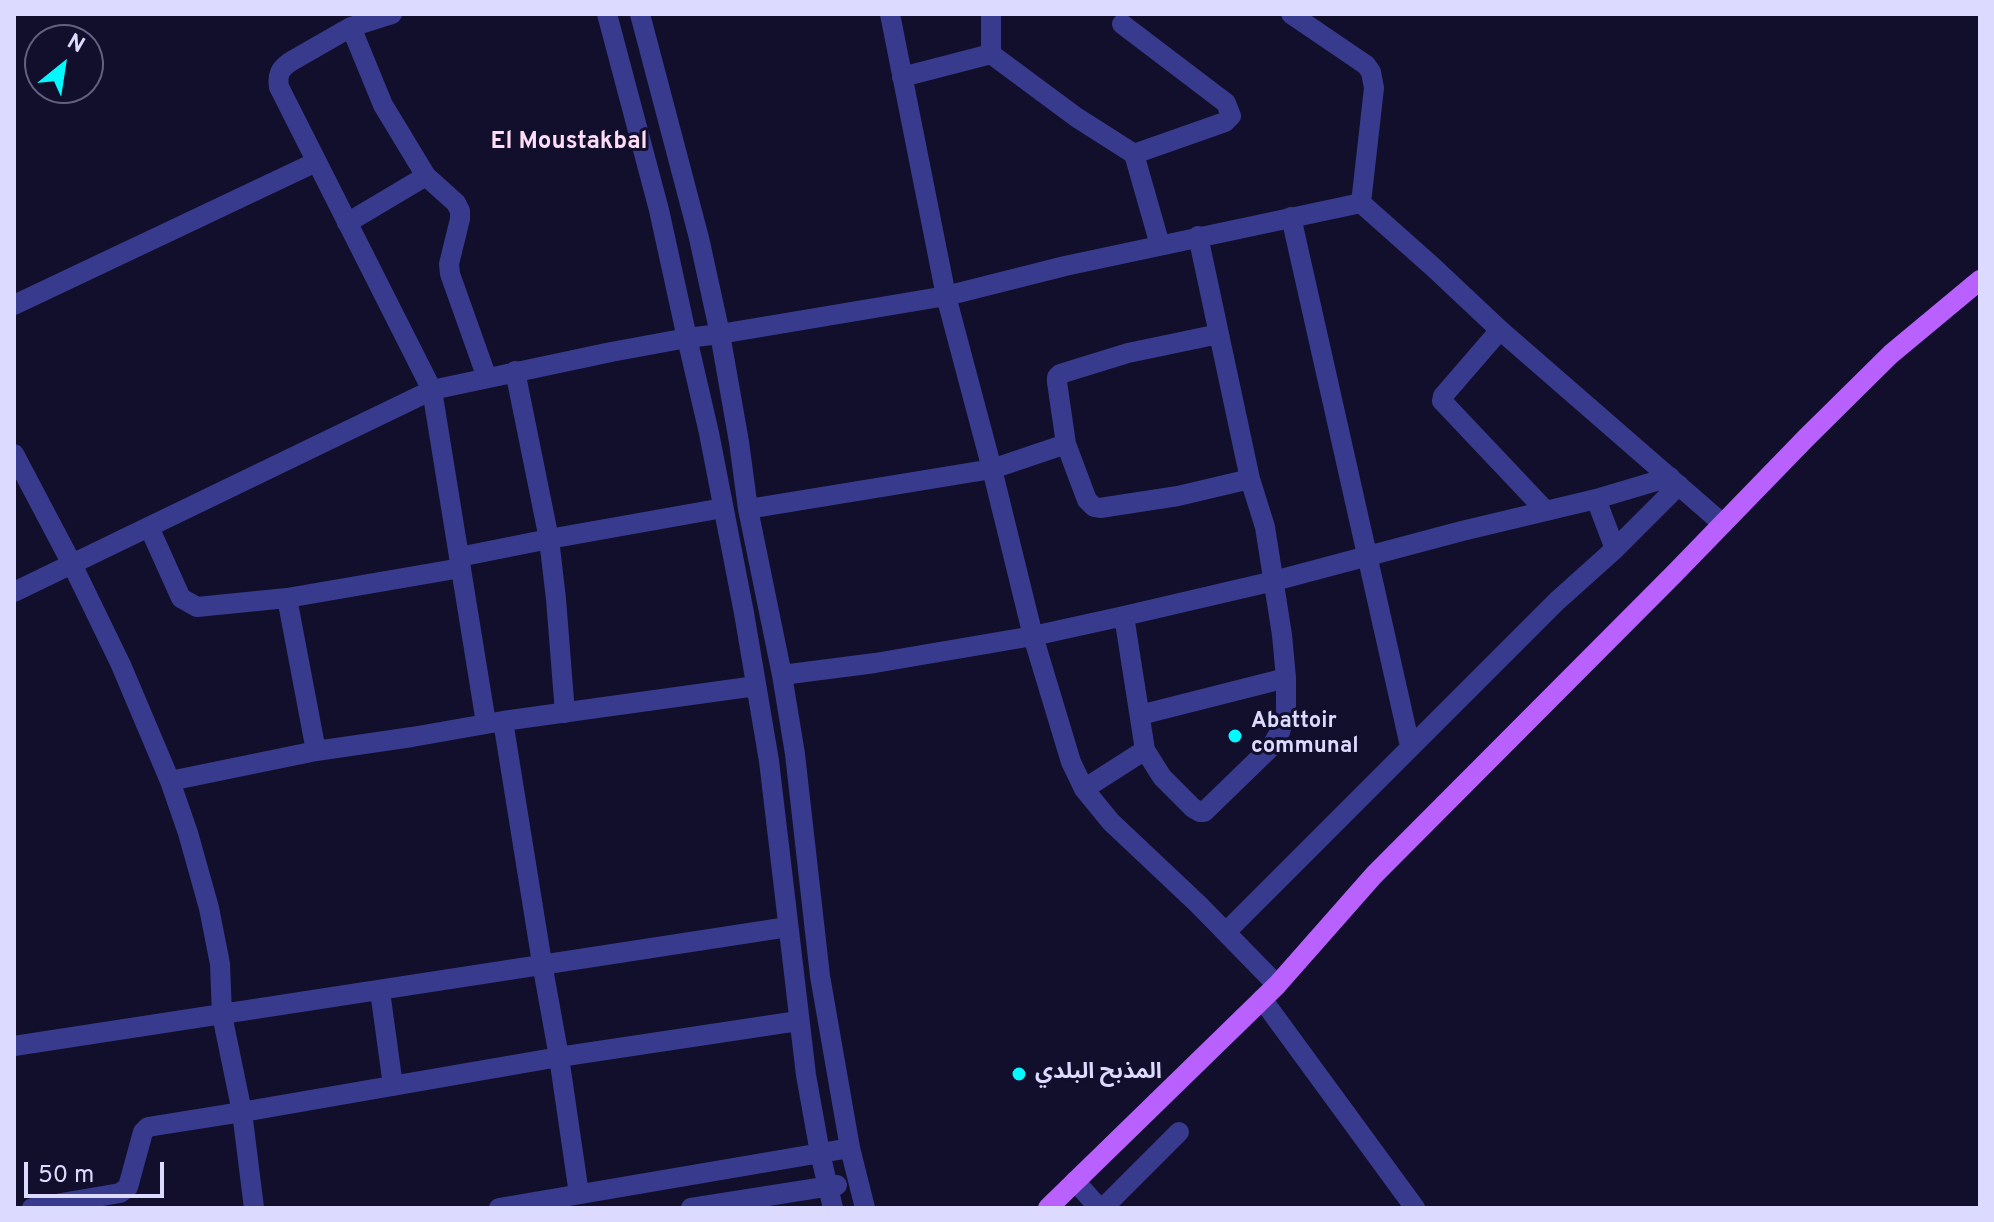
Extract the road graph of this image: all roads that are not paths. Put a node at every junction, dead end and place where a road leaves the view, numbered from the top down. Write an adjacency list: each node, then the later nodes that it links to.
1 (392, 14): 8 (street)
2 (607, 14): 25 (street)
3 (640, 14): 23 (street)
4 (890, 14): 10 (street)
5 (991, 14): 9 (street)
6 (1291, 14): 14 (street)
7 (1119, 17): 11 (street)
8 (351, 27): 12 (street); 13 (street)
9 (991, 54): 10 (street); 11 (street)
10 (902, 77): 20 (street)
11 (1134, 154): 18 (street)
12 (316, 162): 16 (street); 21 (street)
13 (426, 176): 16 (street); 27 (street)
14 (1361, 203): 15 (street); 22 (street)
15 (1291, 217): 17 (street); 42 (street)
16 (347, 223): 28 (street)
17 (1198, 236): 18 (street); 24 (street)
18 (1160, 245): 20 (street)
19 (1980, 280): 38 (main road)
20 (946, 296): 23 (street); 31 (street)
21 (14, 305)
22 (1500, 330): 33 (street); 37 (street)
23 (720, 334): 25 (street); 36 (street)
24 (1219, 334): 29 (street); 32 (street)
25 (687, 338): 26 (street); 35 (street)
26 (515, 371): 27 (street); 40 (street)
27 (487, 378): 28 (street)
28 (432, 390): 39 (street); 43 (street)
29 (1066, 444): 31 (street); 32 (street)
30 (14, 454): 44 (street)
31 (992, 469): 36 (street); 49 (street)
32 (1250, 479): 45 (street)
33 (1674, 481): 34 (street); 38 (street); 41 (street)
34 (1596, 499): 37 (street); 41 (street)
35 (723, 508): 40 (street); 52 (street)
36 (748, 509): 50 (street)
37 (1546, 511): 42 (street)
38 (1723, 524): 65 (main road)
39 (149, 527): 44 (street); 47 (street)
40 (549, 539): 43 (street); 53 (street)
41 (1615, 549): 56 (street)
42 (1367, 557): 45 (street); 56 (street)
43 (460, 563): 47 (street); 55 (street)
44 (72, 564): 46 (street); 59 (street)
45 (1274, 581): 48 (street); 51 (street)
46 (14, 592)
47 (287, 598): 58 (street)
48 (1124, 616): 49 (street); 54 (street)
49 (1033, 636): 50 (street); 60 (street)
50 (782, 675): 73 (street)
51 (1286, 678): 54 (street); 57 (street)
52 (756, 686): 53 (street); 61 (street)
53 (565, 713): 55 (street)
54 (1140, 715): 57 (street)
55 (494, 722): 58 (street); 63 (street)
56 (1410, 746): 62 (street)
57 (1145, 750): 60 (street)
58 (316, 751): 59 (street)
59 (170, 781): 66 (street)
60 (1084, 789): 62 (street)
61 (788, 927): 63 (street); 67 (street)
62 (1226, 932): 65 (street)
63 (542, 963): 64 (street); 69 (street)
64 (380, 991): 66 (street); 70 (street)
65 (1270, 992): 75 (main road); 87 (street)
66 (222, 1015): 68 (street); 71 (street)
67 (798, 1021): 69 (street); 74 (street)
68 (14, 1046)
69 (559, 1057): 70 (street); 78 (street)
70 (393, 1086): 71 (street)
71 (242, 1112): 79 (street); 80 (street)
72 (1179, 1132): 86 (street)
73 (850, 1148): 74 (street); 76 (street)
74 (820, 1153): 77 (street); 78 (street)
75 (1075, 1181): 85 (main road); 86 (street)
76 (858, 1182): 77 (street); 84 (street)
77 (827, 1186): 82 (street); 83 (street)
78 (579, 1194): 81 (street)
79 (32, 1208)
80 (254, 1208)
81 (501, 1208)
82 (691, 1208)
83 (833, 1208)
84 (865, 1208)
85 (1048, 1208)
86 (1101, 1208)
87 (1415, 1208)

